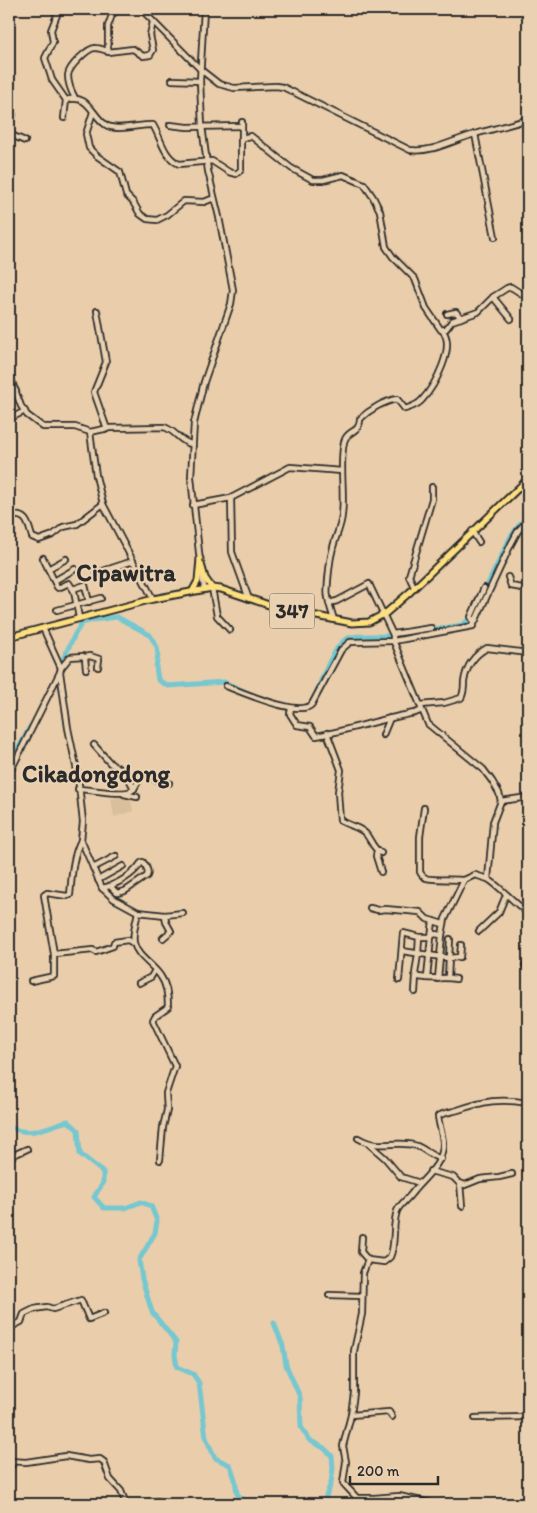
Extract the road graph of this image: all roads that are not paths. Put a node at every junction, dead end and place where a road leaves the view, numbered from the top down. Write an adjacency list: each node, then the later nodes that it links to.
1 (54, 9): 11 (street)
2 (118, 9): 6 (street)
3 (140, 9): 5 (street)
4 (204, 9): 7 (street)
5 (153, 22): 6 (street); 7 (street)
6 (108, 51): 10 (street)
7 (201, 70): 9 (street); 20 (street)
8 (172, 80): 9 (street)
9 (200, 81): 18 (street)
10 (75, 98): 11 (street); 13 (street)
11 (66, 100): 14 (street)
12 (9, 109): 17 (street)
13 (93, 112): 23 (street); 24 (street)
14 (64, 118)
15 (528, 119): 20 (street)
16 (170, 125): 18 (street)
17 (9, 126)
18 (202, 126): 21 (street); 23 (street)
19 (9, 134): 22 (street)
20 (475, 134): 25 (street)
21 (242, 138): 23 (street); 32 (street)
22 (26, 141)
23 (207, 160): 24 (street)
24 (214, 198): 40 (street)
25 (495, 237)
26 (528, 292): 27 (street)
27 (493, 297): 30 (street); 31 (street)
28 (97, 311): 38 (street)
29 (447, 314): 30 (street)
30 (461, 318): 32 (street)
31 (511, 319)
32 (442, 330): 41 (street)
33 (9, 374): 34 (street)
34 (16, 391): 35 (street); 36 (street)
35 (9, 393)
36 (24, 411): 37 (street); 39 (street)
37 (9, 420)
38 (107, 429): 39 (street); 40 (street)
39 (90, 432): 45 (street)
40 (191, 444): 46 (street)
41 (342, 471): 44 (street); 73 (street)
42 (528, 479): 49 (main road, 347)
43 (432, 487): 63 (street)
44 (231, 498): 46 (street); 71 (street)
45 (103, 504): 47 (street); 54 (street)
46 (193, 504): 53 (street)
47 (9, 516)
48 (528, 520): 79 (street)
49 (472, 531): 50 (street); 63 (main road, 347)
50 (479, 542)
51 (43, 558): 55 (street)
52 (66, 559): 55 (street)
53 (200, 559): 64 (street); 65 (main road); 68 (main road)
54 (133, 561): 57 (street); 70 (street)
55 (48, 569): 60 (street)
56 (75, 569): 58 (street)
57 (97, 573)
58 (65, 575): 60 (street); 61 (street)
59 (508, 577): 62 (street)
60 (54, 581): 61 (street)
61 (69, 583): 67 (street)
62 (528, 584)
63 (414, 587): 76 (main road, 347)
64 (204, 588): 65 (main road, 347); 68 (main road, 347)
65 (212, 588): 71 (main road, 347); 82 (street)
66 (484, 588): 79 (street)
67 (73, 589): 72 (street); 74 (street)
68 (193, 590): 70 (main road, 347)
69 (101, 598): 72 (street)
70 (152, 599): 77 (main road, 347)
71 (249, 599): 78 (main road, 347)
72 (89, 602): 74 (street)
73 (329, 603): 76 (street); 78 (street)
74 (77, 605): 75 (street); 77 (street)
75 (57, 610)
76 (383, 614): 78 (main road, 347); 84 (street)
77 (79, 618): 80 (main road, 347)
78 (334, 620)
79 (472, 620): 84 (street)
80 (43, 628): 83 (main road, 347); 88 (street)
81 (431, 628): 84 (street)
82 (230, 630)
83 (9, 637)
84 (393, 637): 91 (street); 92 (street)
85 (528, 653): 91 (street)
86 (85, 657): 87 (street); 88 (street); 89 (street)
87 (98, 667)
88 (60, 668): 97 (street); 99 (street)
89 (86, 669)
90 (226, 686): 92 (street)
91 (421, 707): 93 (street); 104 (street)
92 (291, 708): 94 (street)
93 (390, 718): 94 (street); 95 (street)
94 (327, 734): 110 (street)
95 (383, 735)
96 (94, 745): 100 (street)
97 (9, 774)
98 (169, 783): 100 (street)
99 (78, 789): 101 (street); 106 (street)
100 (134, 789): 101 (street)
101 (123, 794): 102 (street)
102 (137, 797)
103 (528, 797): 104 (street)
104 (501, 801): 111 (street)
105 (424, 808): 113 (street)
106 (81, 840): 109 (street); 133 (street)
107 (116, 856): 109 (street)
108 (123, 866): 112 (street)
109 (93, 868): 112 (street)
110 (381, 872)
111 (488, 879): 113 (street); 116 (street)
112 (98, 880): 115 (street)
113 (464, 880): 123 (street)
114 (110, 886): 114 (street); 115 (street)
115 (102, 888): 118 (street)
116 (506, 895): 120 (street); 124 (street)
117 (370, 908): 122 (street)
118 (138, 912): 121 (street); 130 (street)
119 (183, 913): 121 (street)
120 (528, 913)
121 (165, 915): 128 (street)
122 (433, 922): 123 (street); 127 (street)
123 (443, 924): 125 (street)
124 (479, 931)
125 (442, 935): 127 (street); 136 (street)
126 (418, 937): 127 (street); 132 (street); 134 (street)
127 (431, 937): 135 (street)
128 (163, 938)
129 (450, 939): 137 (street)
130 (134, 944): 133 (street); 138 (street)
131 (461, 946): 137 (street)
132 (402, 951): 134 (street); 144 (street)
133 (54, 954): 145 (street)
134 (418, 954): 135 (street); 139 (street)
135 (429, 954): 136 (street); 141 (street)
136 (440, 957): 137 (street); 142 (street)
137 (448, 958): 140 (street)
138 (155, 970): 146 (street); 154 (street)
139 (416, 976): 141 (street); 147 (street)
140 (448, 977): 142 (street); 143 (street)
141 (427, 978): 142 (street)
142 (438, 979)
143 (456, 979)
144 (399, 980)
145 (31, 981)
146 (139, 983)
147 (415, 992)
148 (528, 1103): 153 (street)
149 (358, 1138): 150 (street)
150 (365, 1142): 153 (street); 157 (street)
151 (27, 1150): 152 (street)
152 (9, 1157)
153 (441, 1159): 155 (street)
154 (160, 1160)
155 (430, 1171): 157 (street); 158 (street)
156 (512, 1174): 158 (street)
157 (420, 1183): 161 (street)
158 (460, 1183): 159 (street)
159 (462, 1206)
160 (362, 1237): 161 (street)
161 (368, 1260): 163 (street)
162 (329, 1295): 163 (street)
163 (362, 1296): 166 (street)
164 (104, 1314): 165 (street)
165 (9, 1328)
166 (351, 1415): 168 (street); 177 (street)
167 (528, 1417): 169 (street)
168 (392, 1418)
169 (475, 1418)
170 (11, 1462): 171 (street); 174 (street)
171 (9, 1469)
172 (9, 1490): 173 (street)
173 (9, 1500)
174 (126, 1504)
175 (140, 1504): 176 (street)
176 (164, 1504)
177 (435, 1504)

